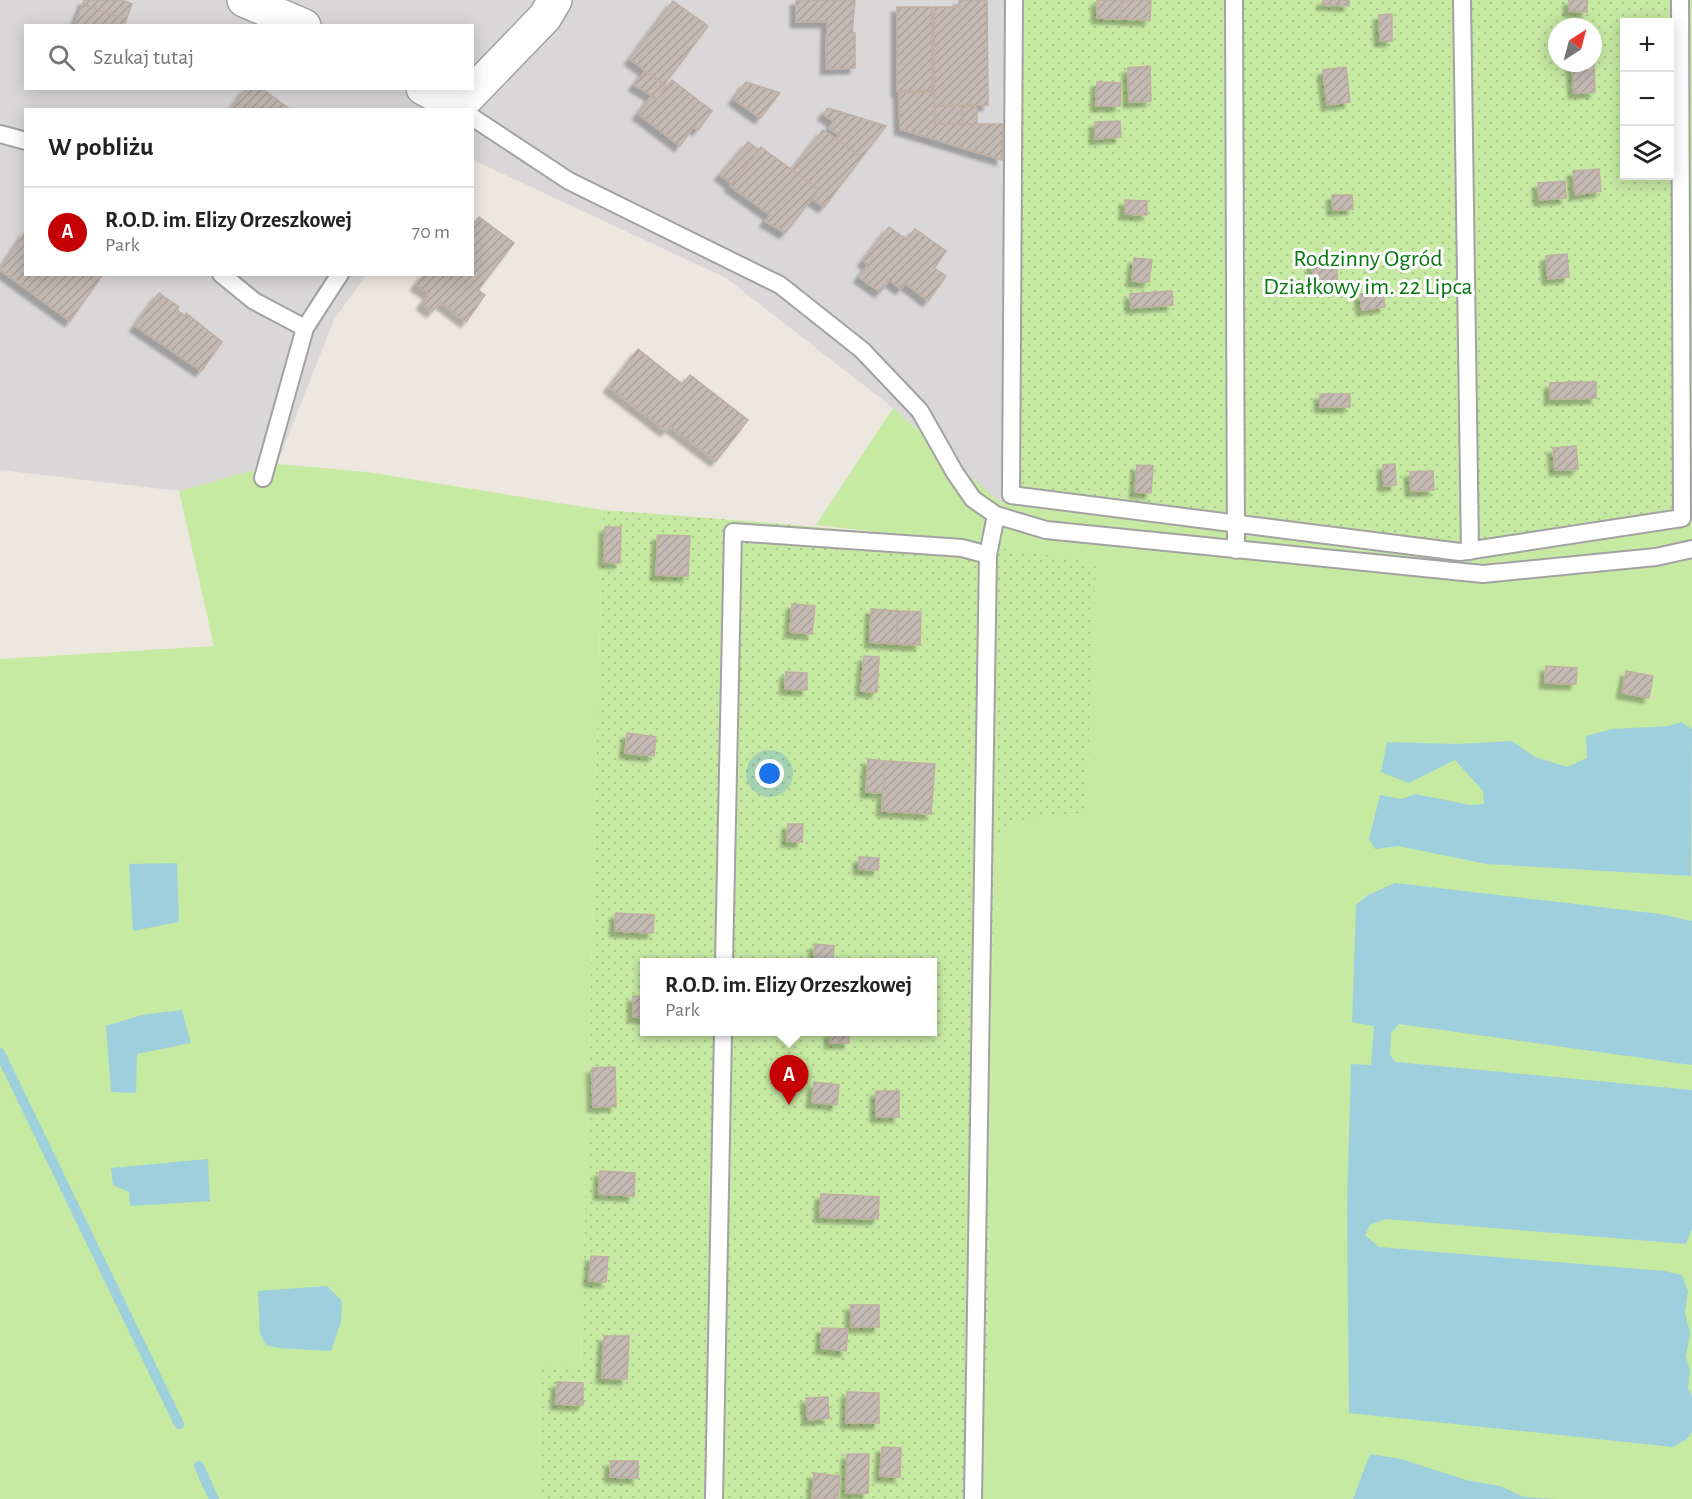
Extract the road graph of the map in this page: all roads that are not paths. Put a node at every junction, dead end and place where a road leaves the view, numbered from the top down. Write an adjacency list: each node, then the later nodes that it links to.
1 (244, 0): 7 (street)
2 (555, 0): 10 (street)
3 (1014, 0): 19 (lane)
4 (1234, 0): 19 (lane)
5 (1462, 0): 22 (lane)
6 (1680, 0): 22 (lane)
7 (299, 24)
8 (426, 90): 9 (street)
9 (457, 108)
10 (465, 108)
11 (474, 119): 18 (lane)
12 (0, 134): 13 (lane)
13 (24, 140)
14 (223, 276): 16 (lane)
15 (339, 276): 16 (lane)
16 (305, 328): 17 (lane)
17 (263, 478)
18 (996, 515): 21 (lane); 23 (lane)
19 (1236, 524): 21 (lane); 22 (lane)
20 (1692, 549): 21 (lane)
21 (1236, 550)
22 (1470, 551)
23 (988, 555): 24 (lane); 27 (lane)
24 (724, 958)
25 (723, 1036): 26 (lane)
26 (714, 1499)
27 (974, 1499)

